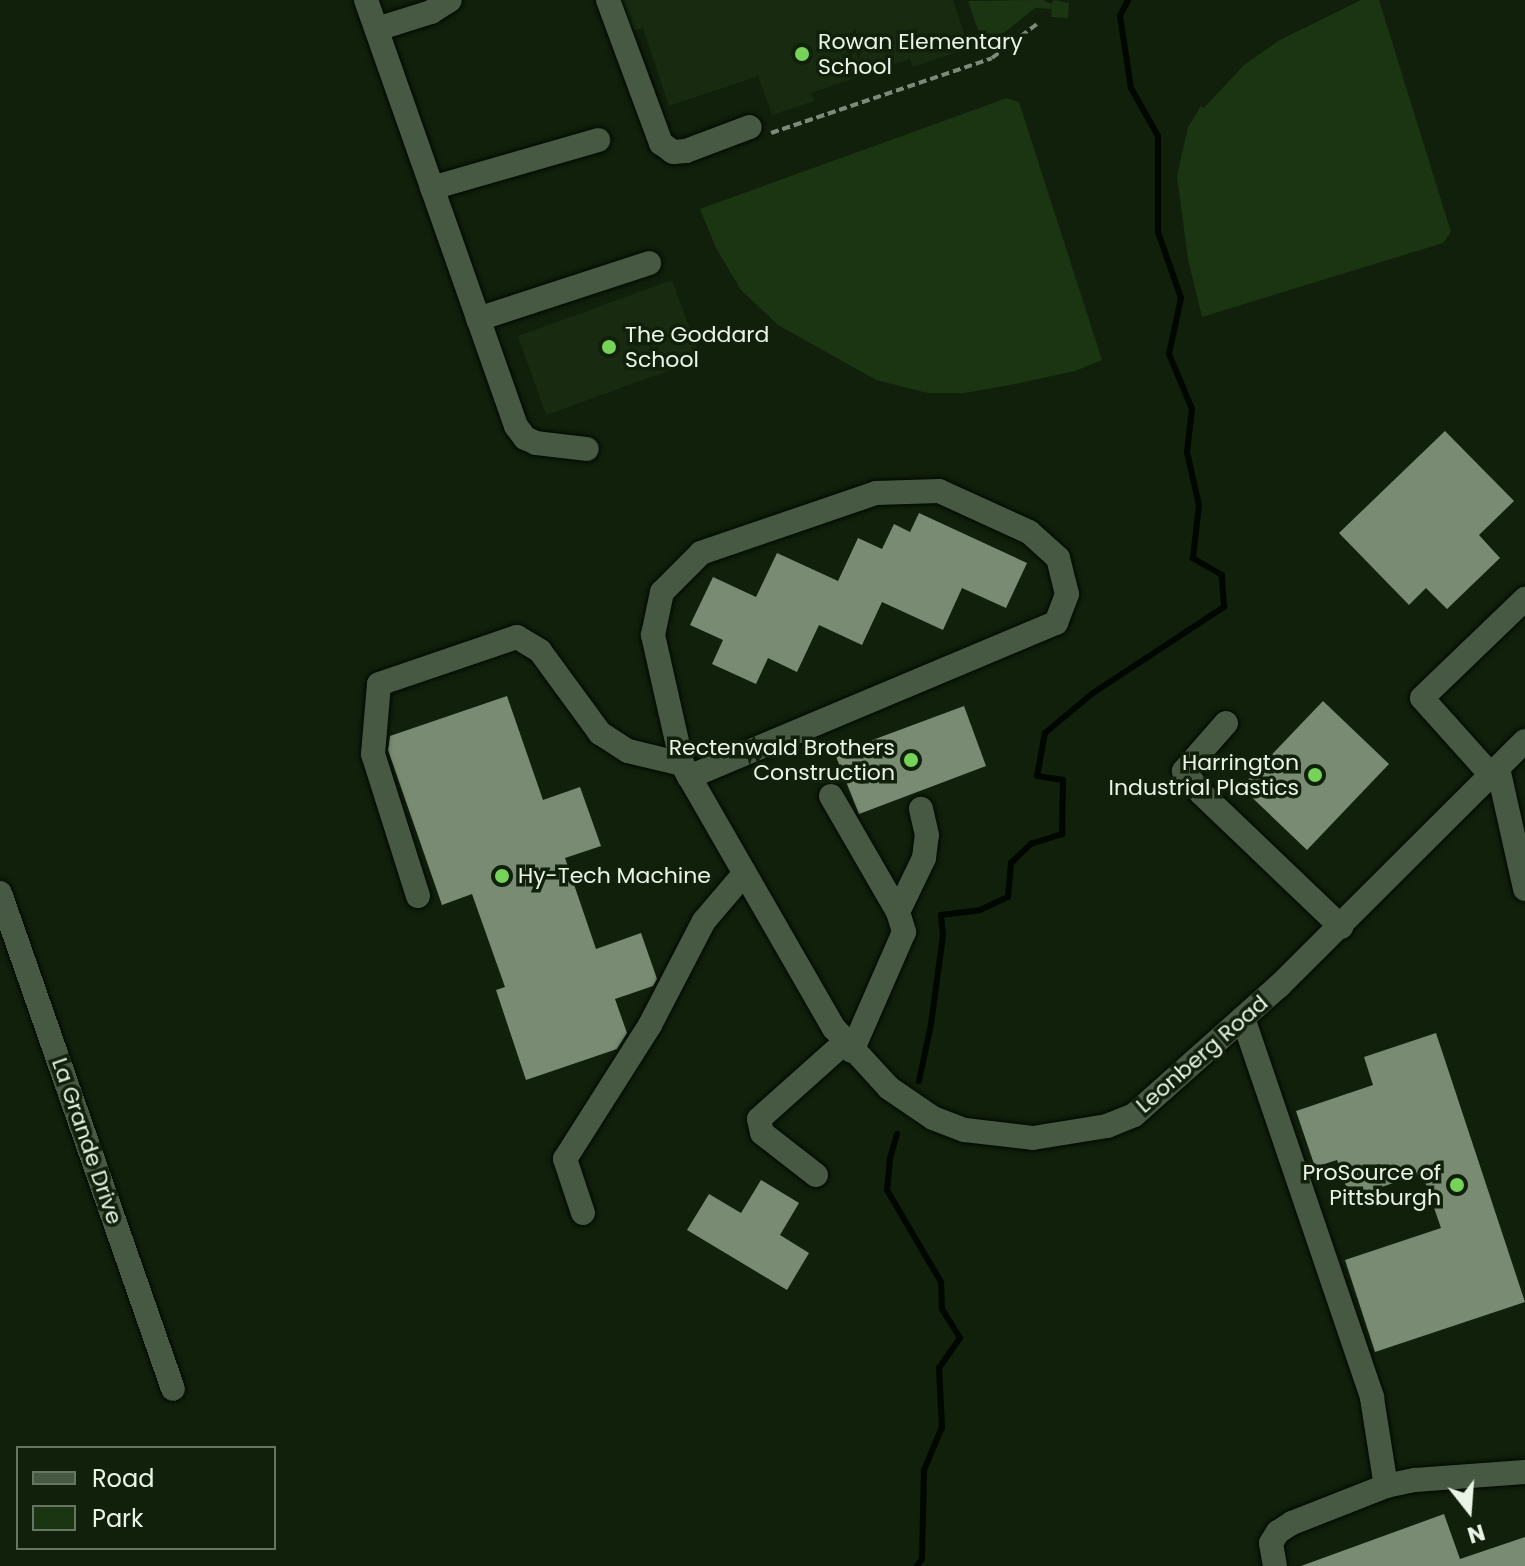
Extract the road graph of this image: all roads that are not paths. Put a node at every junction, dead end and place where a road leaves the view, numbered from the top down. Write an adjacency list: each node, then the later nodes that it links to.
1 (366, 0): 4 (street)
2 (450, 0): 4 (street)
3 (608, 0): 5 (street)
4 (377, 29): 7 (street)
5 (755, 132)
6 (598, 140): 7 (street)
7 (432, 188): 9 (street)
8 (649, 263): 9 (street)
9 (478, 319): 10 (street)
10 (587, 449)
11 (1525, 599): 15 (street)
12 (1226, 723): 23 (street)
13 (1525, 741): 15 (street, Leonberg Road)
14 (686, 770): 14 (street, Leonberg Road); 18 (street, Leonberg Road); 21 (street)
15 (1495, 772): 19 (street); 23 (street, Leonberg Road)
16 (831, 796): 22 (street)
17 (921, 809): 22 (street)
18 (744, 874): 25 (street, Leonberg Road); 27 (street)
19 (1525, 889)
20 (0, 893): 28 (street, La Grande Drive)
21 (418, 896)
22 (898, 912): 25 (street)
23 (1341, 927): 24 (street, Leonberg Road)
24 (1243, 1018): 25 (street, Leonberg Road); 30 (street)
25 (848, 1046): 26 (street)
26 (816, 1175)
27 (583, 1213)
28 (173, 1389)
29 (1525, 1472): 30 (street)
30 (1386, 1486): 31 (street)
31 (1275, 1566)

